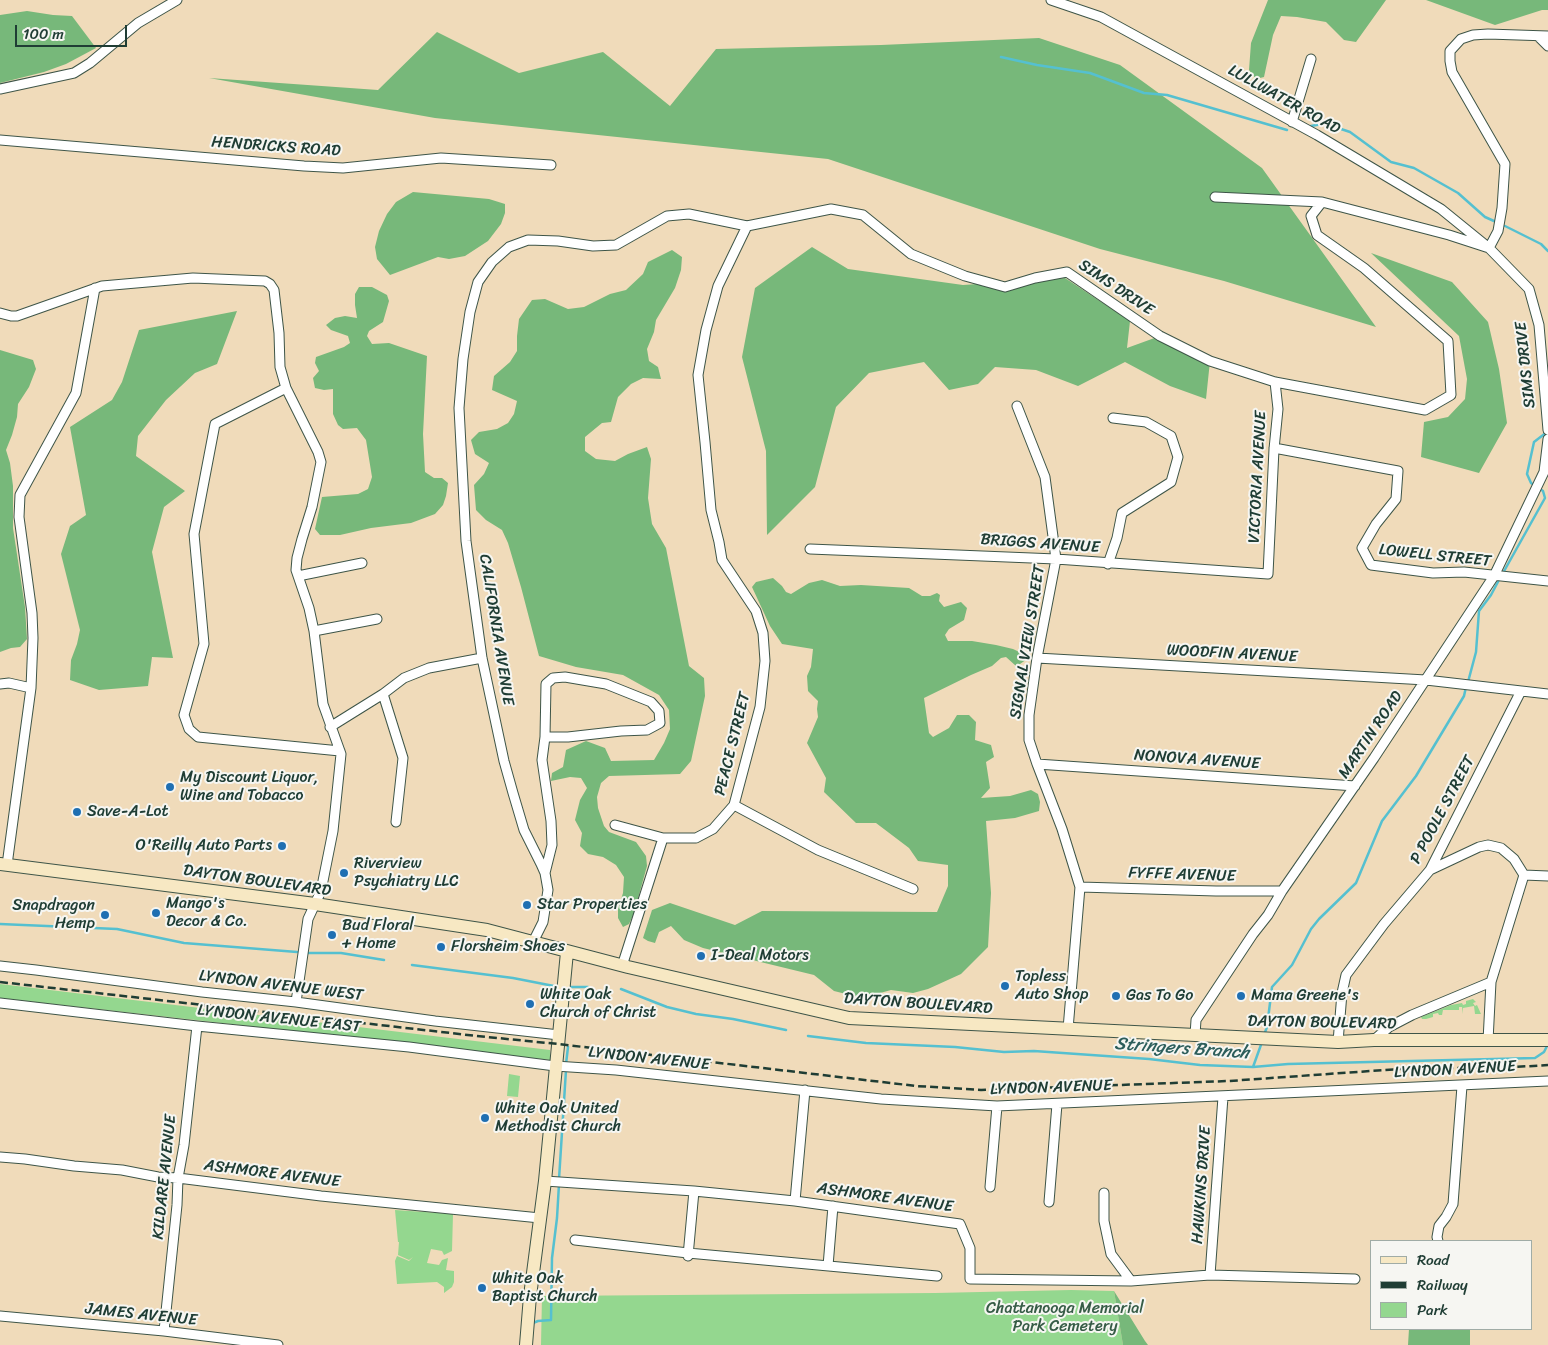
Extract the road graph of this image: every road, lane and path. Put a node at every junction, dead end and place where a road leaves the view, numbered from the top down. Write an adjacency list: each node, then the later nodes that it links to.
1 (177, 0): 7 (street)
2 (1051, 0): 8 (street, LULLWATER ROAD)
3 (1538, 36): 4 (street); 5 (street); 14 (street)
4 (1548, 36)
5 (1548, 46)
6 (1312, 59): 8 (street)
7 (0, 89)
8 (1292, 122): 14 (street, LULLWATER ROAD)
9 (0, 140): 10 (street, HENDRICKS ROAD)
10 (551, 165)
11 (1215, 197): 12 (street, SIMS DRIVE)
12 (1322, 202): 14 (street, SIMS DRIVE); 18 (street, SIMS DRIVE)
13 (747, 226): 17 (street, SIMS DRIVE); 18 (street, SIMS DRIVE); 48 (street, PEACE STREET)
14 (1489, 248): 22 (street, SIMS DRIVE)
15 (95, 288): 16 (street); 19 (street); 39 (street)
16 (0, 312)
17 (470, 312): 35 (street, CALIFORNIA AVENUE)
18 (1275, 382): 24 (street, VICTORIA AVENUE)
19 (286, 388): 30 (street); 45 (street)
20 (1017, 406): 26 (street, SIGNAL VIEW STREET)
21 (1113, 418): 28 (street)
22 (1548, 430)
23 (1548, 439): 31 (street, MARTIN ROAD)
24 (1274, 448): 29 (street, VICTORIA AVENUE); 31 (street, LOWELL STREET)
25 (810, 548): 26 (street, BRIGGS AVENUE)
26 (1056, 559): 28 (street, BRIGGS AVENUE); 36 (street, SIGNAL VIEW STREET)
27 (362, 563): 30 (street)
28 (1108, 564): 29 (street, BRIGGS AVENUE)
29 (1268, 574)
30 (298, 576): 34 (street)
31 (1494, 576): 32 (street, LOWELL STREET); 37 (street, MARTIN ROAD)
32 (1548, 581)
33 (377, 620): 34 (street)
34 (314, 632): 43 (street)
35 (482, 658): 41 (street); 54 (street, CALIFORNIA AVENUE)
36 (1037, 658): 37 (street, WOODFIN AVENUE); 46 (street, SIGNAL VIEW STREET)
37 (1426, 680): 40 (street, WOODFIN AVENUE); 47 (street, MARTIN ROAD)
38 (0, 684): 39 (street)
39 (31, 688): 52 (street)
40 (1522, 691): 42 (street, WOODFIN AVENUE); 53 (street, P POOLE STREET)
41 (382, 694): 43 (street); 49 (street)
42 (1548, 694)
43 (330, 726): 45 (street)
44 (545, 738): 44 (street); 54 (street)
45 (340, 751): 60 (street)
46 (1037, 764): 47 (street, NONOVA AVENUE); 57 (street, SIGNAL VIEW STREET)
47 (1355, 786): 59 (street, MARTIN ROAD)
48 (734, 805): 51 (street, PEACE STREET); 58 (street)
49 (396, 822)
50 (615, 825): 51 (street, PEACE STREET)
51 (663, 838): 64 (street)
52 (4, 864): 60 (main road, DAYTON BOULEVARD)
53 (1430, 870): 55 (street); 75 (street, P POOLE STREET)
54 (545, 873): 61 (street, CALIFORNIA AVENUE)
55 (1524, 875): 56 (street); 65 (street)
56 (1548, 876)
57 (1080, 886): 59 (street, FYFFE AVENUE); 69 (street, SIGNAL VIEW STREET)
58 (913, 889)
59 (1282, 892): 71 (street, MARTIN ROAD)
60 (315, 904): 61 (main road, DAYTON BOULEVARD); 66 (street)
61 (533, 942): 62 (main road, DAYTON BOULEVARD)
62 (567, 952): 64 (main road, DAYTON BOULEVARD); 70 (main road)
63 (0, 966): 66 (street, LYNDON AVENUE WEST)
64 (622, 966): 69 (main road, DAYTON BOULEVARD)
65 (1491, 982): 72 (street); 74 (street)
66 (296, 1002): 70 (street, LYNDON AVENUE WEST)
67 (0, 1003): 68 (street, LYNDON AVENUE EAST)
68 (197, 1026): 76 (street, LYNDON AVENUE EAST); 84 (street, KILDARE AVENUE)
69 (1068, 1028): 71 (main road, DAYTON BOULEVARD)
70 (560, 1035): 76 (main road)
71 (1195, 1035): 75 (main road, DAYTON BOULEVARD)
72 (1374, 1040): 74 (main road, DAYTON BOULEVARD); 75 (main road, DAYTON BOULEVARD)
73 (1548, 1040): 74 (main road, DAYTON BOULEVARD)
74 (1488, 1041)
75 (1338, 1042)
76 (556, 1066): 79 (street, LYNDON AVENUE); 85 (main road)
77 (1548, 1081): 78 (street, LYNDON AVENUE)
78 (1462, 1086): 80 (street, LYNDON AVENUE); 94 (street)
79 (805, 1090): 82 (street, LYNDON AVENUE); 89 (street)
80 (1223, 1097): 81 (street, LYNDON AVENUE); 97 (street, HAWKINS DRIVE)
81 (1057, 1104): 82 (street, LYNDON AVENUE); 90 (street)
82 (997, 1106): 86 (street)
83 (0, 1157): 84 (street, ASHMORE AVENUE)
84 (178, 1178): 92 (street, ASHMORE AVENUE); 102 (street, KILDARE AVENUE)
85 (545, 1181): 87 (street, ASHMORE AVENUE); 92 (main road)
86 (990, 1187)
87 (694, 1191): 89 (street, ASHMORE AVENUE); 95 (street)
88 (1104, 1193): 100 (street)
89 (795, 1201): 91 (street, ASHMORE AVENUE)
90 (1049, 1202)
91 (833, 1206): 96 (street); 100 (street, ASHMORE AVENUE)
92 (540, 1218): 104 (main road)
93 (575, 1240): 95 (street)
94 (1438, 1240)
95 (688, 1255): 96 (street)
96 (828, 1266): 98 (street)
97 (1210, 1274): 99 (street, ASHMORE AVENUE); 100 (street, ASHMORE AVENUE)
98 (937, 1276)
99 (1355, 1279)
100 (1131, 1281)
101 (0, 1316): 102 (street, JAMES AVENUE)
102 (164, 1331): 103 (street, JAMES AVENUE)
103 (278, 1345)
104 (526, 1345)

